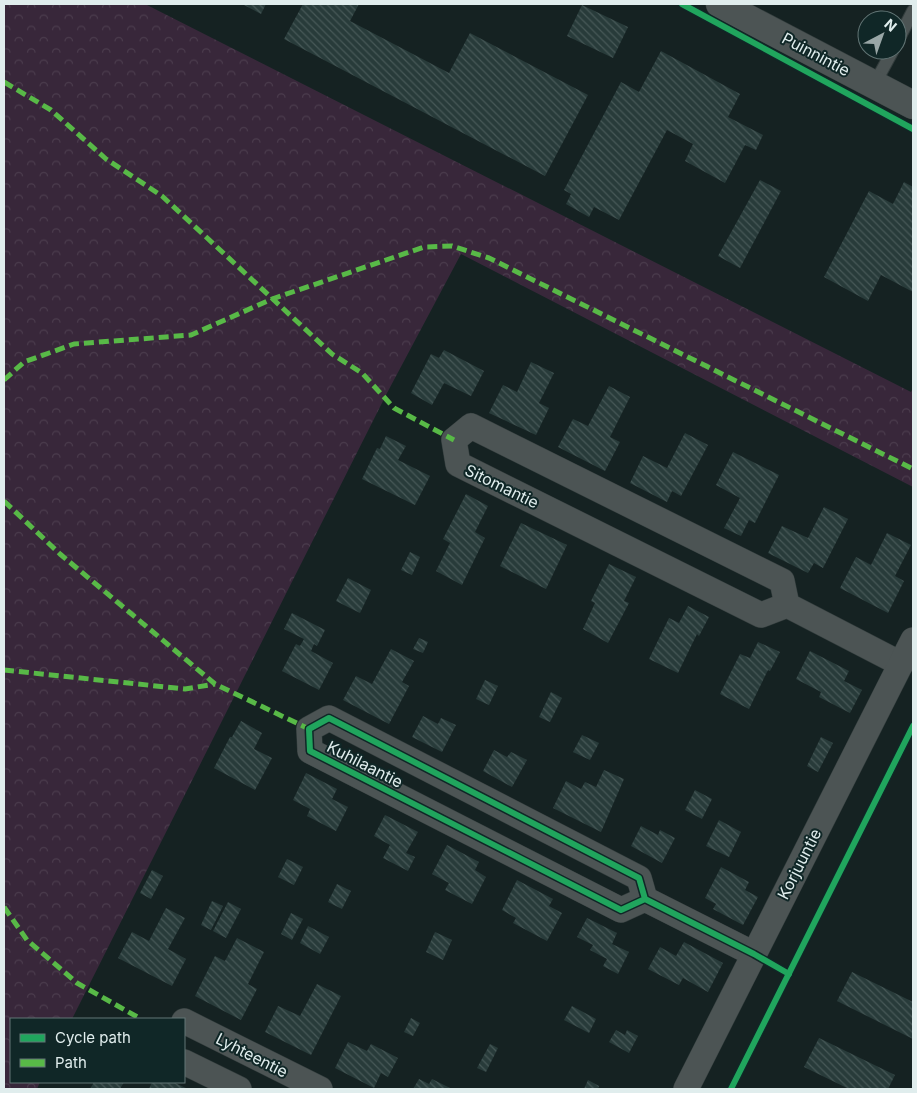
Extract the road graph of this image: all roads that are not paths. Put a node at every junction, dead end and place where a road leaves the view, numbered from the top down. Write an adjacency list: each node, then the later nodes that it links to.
1 (720, 4): 5 (street, Puinnintie)
2 (913, 11): 3 (lane)
3 (907, 23)
4 (888, 60): 5 (lane)
5 (874, 85): 6 (street, Puinnintie)
6 (913, 105)
7 (625, 503): 8 (street); 8 (street, Sitomantie); 9 (street, Sitomantie)
8 (607, 538): 9 (street, Sitomantie)
9 (787, 605): 11 (street)
10 (913, 640): 11 (street, Korjuuntie)
11 (901, 664): 15 (street, Korjuuntie)
12 (496, 804): 13 (street); 13 (street, Kuhilaantie); 14 (street, Kuhilaantie)
13 (479, 837): 14 (street, Kuhilaantie)
14 (644, 899): 15 (street)
15 (754, 954): 20 (street, Korjuuntie)
16 (185, 1022): 19 (street, Lyhteentie)
17 (185, 1062): 18 (street)
18 (239, 1089)
19 (320, 1089)
20 (686, 1089)

